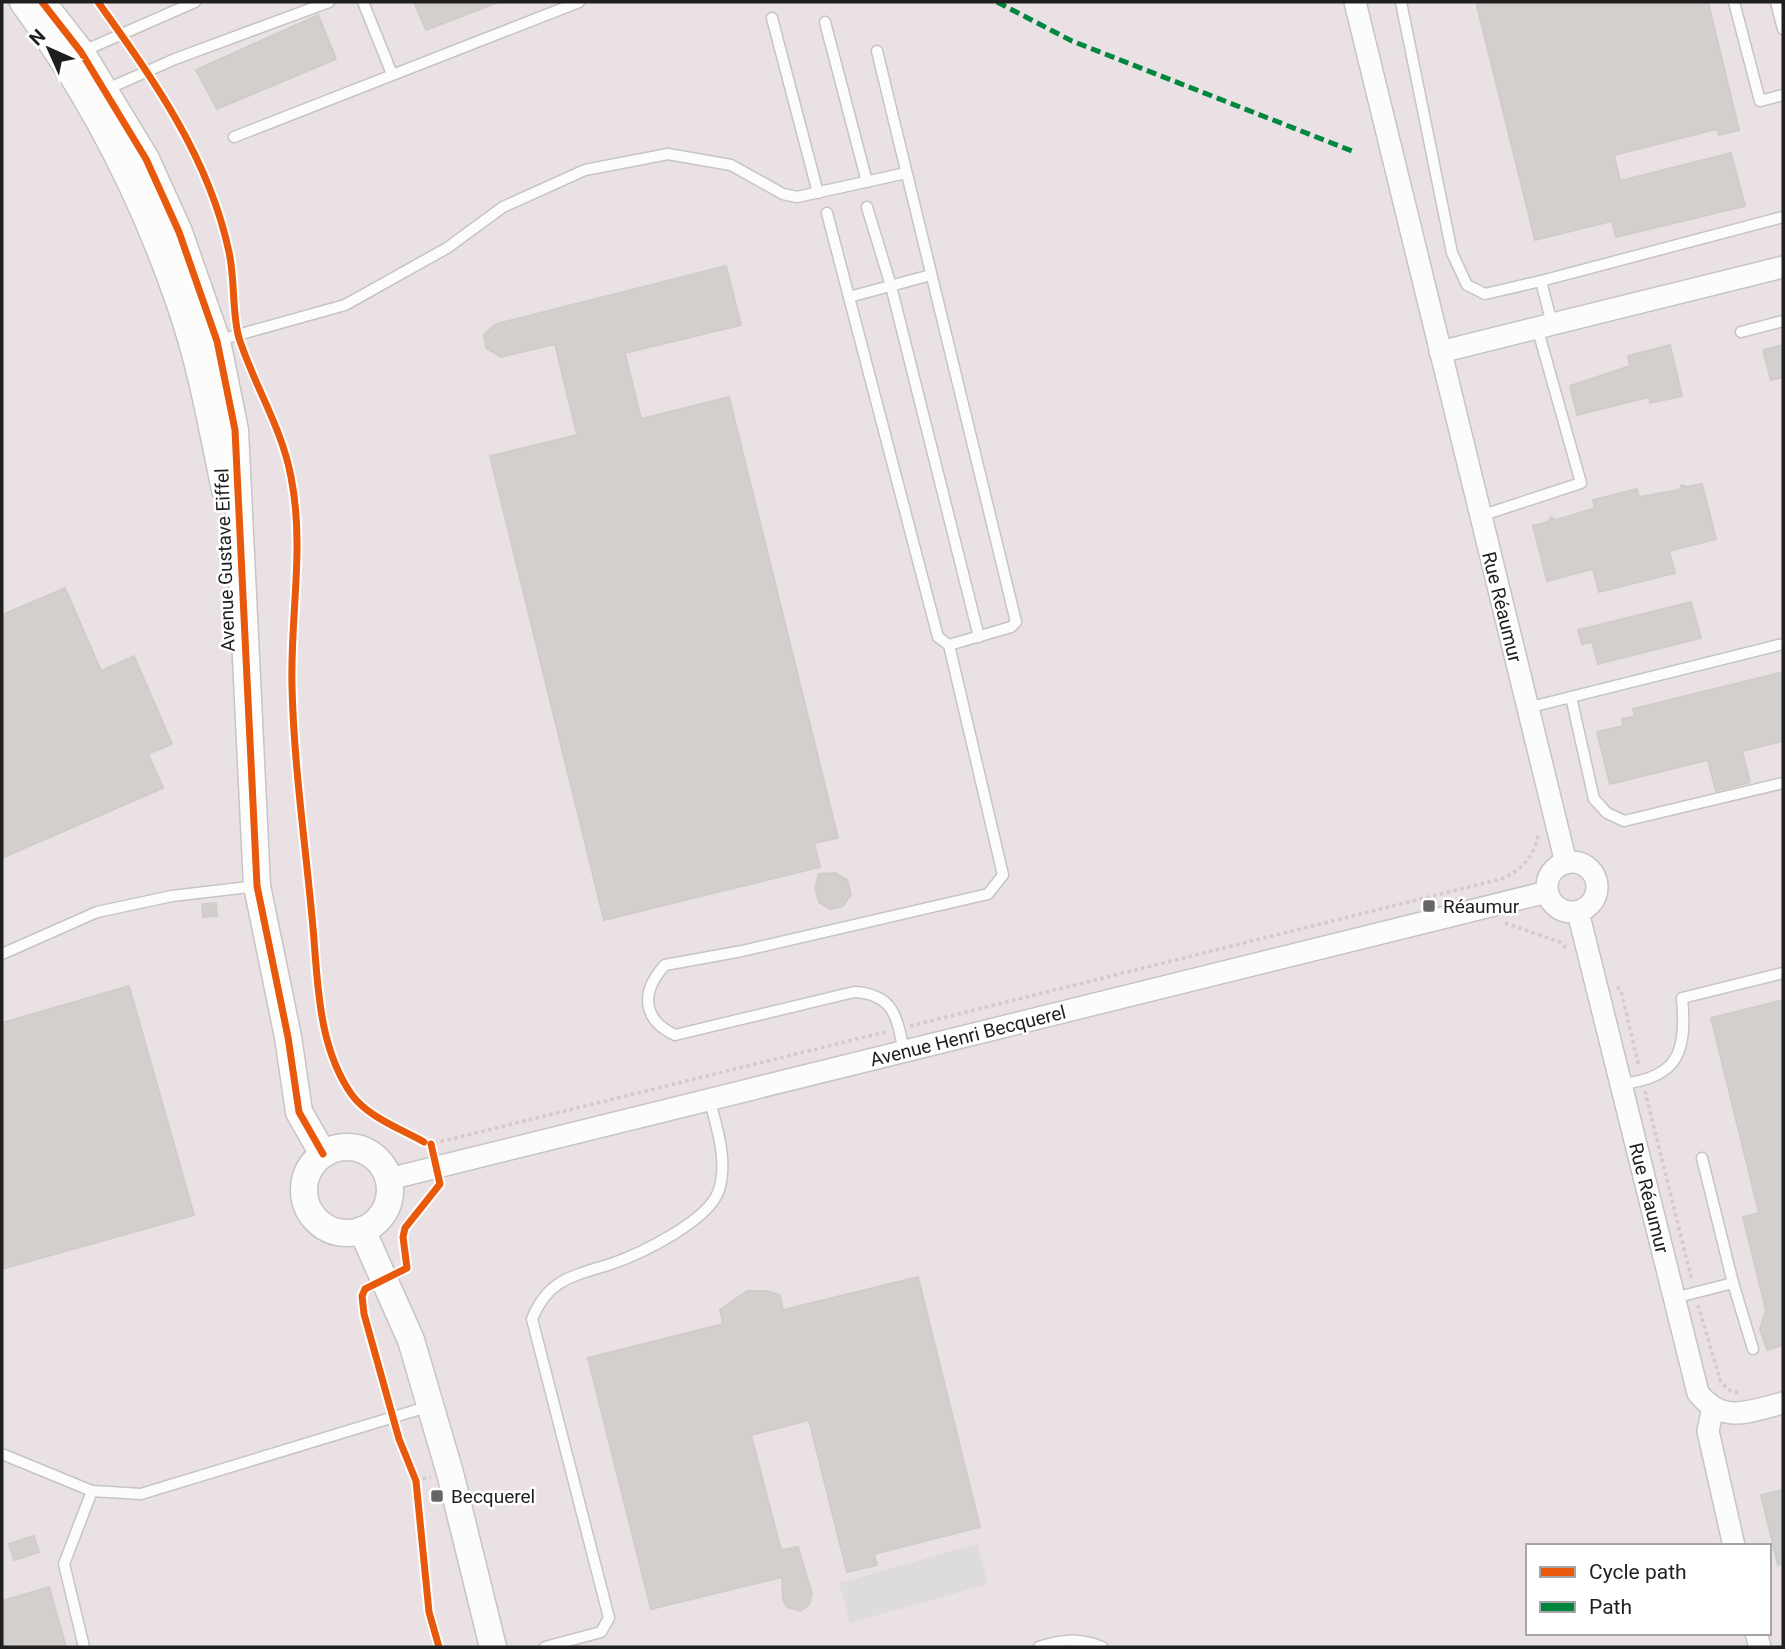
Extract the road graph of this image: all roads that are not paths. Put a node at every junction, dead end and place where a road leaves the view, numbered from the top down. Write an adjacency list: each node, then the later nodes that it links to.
1 (23, 2): 34 (street, Avenue Gustave Eiffel)
2 (42, 2): 15 (street, Avenue Gustave Eiffel)
3 (195, 2): 15 (lane)
4 (363, 2): 16 (lane)
5 (579, 2): 16 (lane)
6 (1355, 2): 35 (street, Rue Réaumur)
7 (1401, 2): 28 (lane)
8 (1734, 2): 18 (lane)
9 (1776, 2): 13 (lane)
10 (323, 3): 17 (lane)
11 (772, 18): 22 (lane)
12 (825, 22): 21 (lane)
13 (1783, 29)
14 (877, 51): 20 (lane)
15 (81, 52): 17 (street, Avenue Gustave Eiffel)
16 (392, 74): 19 (lane)
17 (104, 90): 34 (street, Avenue Gustave Eiffel)
18 (1783, 95)
19 (234, 137)
20 (906, 173): 21 (lane); 27 (lane)
21 (867, 182): 22 (lane)
22 (818, 193): 34 (lane)
23 (867, 207): 29 (lane)
24 (827, 213): 30 (lane)
25 (1783, 218): 28 (lane)
26 (1783, 267): 32 (street)
27 (931, 275): 29 (lane); 37 (lane)
28 (1541, 281): 32 (lane)
29 (891, 286): 30 (lane); 37 (lane)
30 (849, 297): 39 (lane)
31 (1783, 321): 33 (lane)
32 (1544, 325): 35 (street); 36 (lane)
33 (1741, 332)
34 (213, 342): 44 (street, Avenue Gustave Eiffel)
35 (1440, 352): 36 (street, Rue Réaumur)
36 (1479, 516): 41 (street, Rue Réaumur)
37 (979, 637): 39 (lane)
38 (1783, 644): 40 (lane)
39 (948, 645): 49 (lane)
40 (1571, 697): 41 (lane); 42 (lane)
41 (1527, 708): 43 (street, Rue Réaumur)
42 (1783, 783)
43 (1566, 863): 45 (street); 46 (street)
44 (257, 886): 47 (lane); 52 (street, Avenue Gustave Eiffel)
45 (1547, 892): 46 (street); 49 (street, Avenue Henri Becquerel)
46 (1578, 912): 50 (street, Rue Réaumur)
47 (2, 954)
48 (1783, 973): 50 (lane)
49 (904, 1052): 51 (street, Avenue Henri Becquerel)
50 (1621, 1084): 57 (street, Rue Réaumur)
51 (710, 1101): 54 (street, Avenue Henri Becquerel); 67 (lane)
52 (323, 1154): 54 (street); 55 (street)
53 (1702, 1158): 56 (lane)
54 (389, 1180): 55 (street)
55 (362, 1230): 60 (street)
56 (1733, 1283): 57 (lane); 58 (lane)
57 (1674, 1298): 61 (street, Rue Réaumur)
58 (1752, 1349)
59 (1783, 1403): 61 (street)
60 (432, 1406): 63 (lane); 66 (street)
61 (1713, 1407): 64 (street)
62 (2, 1454): 63 (lane)
63 (92, 1491): 65 (lane)
64 (1734, 1544)
65 (84, 1647)
66 (493, 1647)
67 (545, 1647)
68 (1040, 1647): 69 (lane)
69 (1102, 1647)

